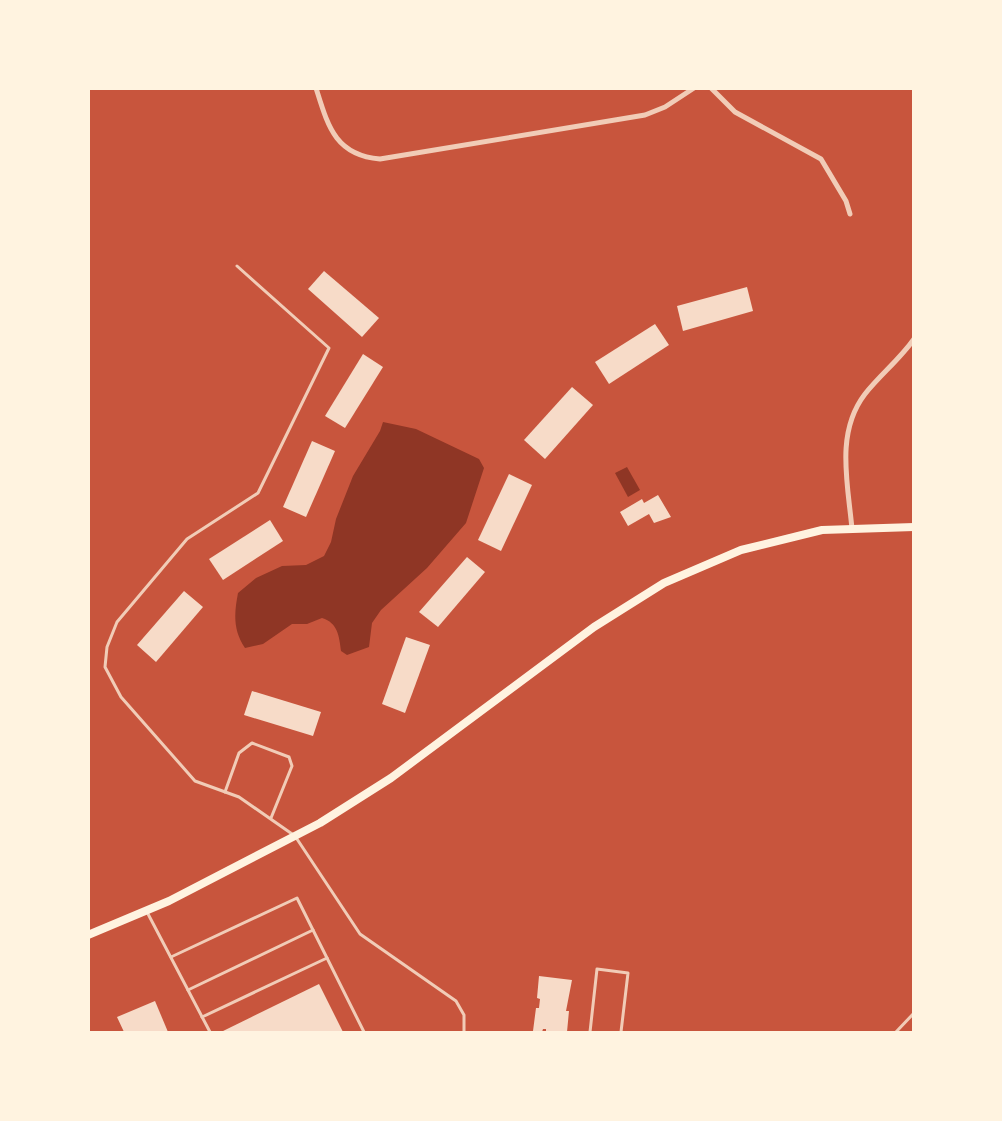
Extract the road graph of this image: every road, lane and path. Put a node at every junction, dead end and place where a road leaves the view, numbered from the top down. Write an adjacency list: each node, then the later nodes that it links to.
1 (316, 88): 2 (street)
2 (694, 88)
3 (711, 88): 4 (street)
4 (850, 214)
5 (237, 266): 9 (lane)
6 (914, 339): 8 (street)
7 (914, 527): 8 (main road)
8 (852, 529): 11 (main road)
9 (225, 792): 10 (lane); 10 (lane)
10 (271, 818): 11 (lane)
11 (295, 836): 12 (main road); 22 (lane)
12 (147, 910): 14 (main road); 15 (lane)
13 (313, 930): 15 (lane); 16 (lane); 17 (lane)
14 (88, 934)
15 (171, 957): 17 (lane)
16 (327, 958): 19 (lane); 21 (lane)
17 (188, 990): 19 (lane)
18 (914, 1013): 25 (lane)
19 (202, 1017): 20 (lane)
20 (210, 1032)
21 (364, 1032)
22 (464, 1032)
23 (590, 1032): 24 (lane)
24 (621, 1032)
25 (896, 1032)

